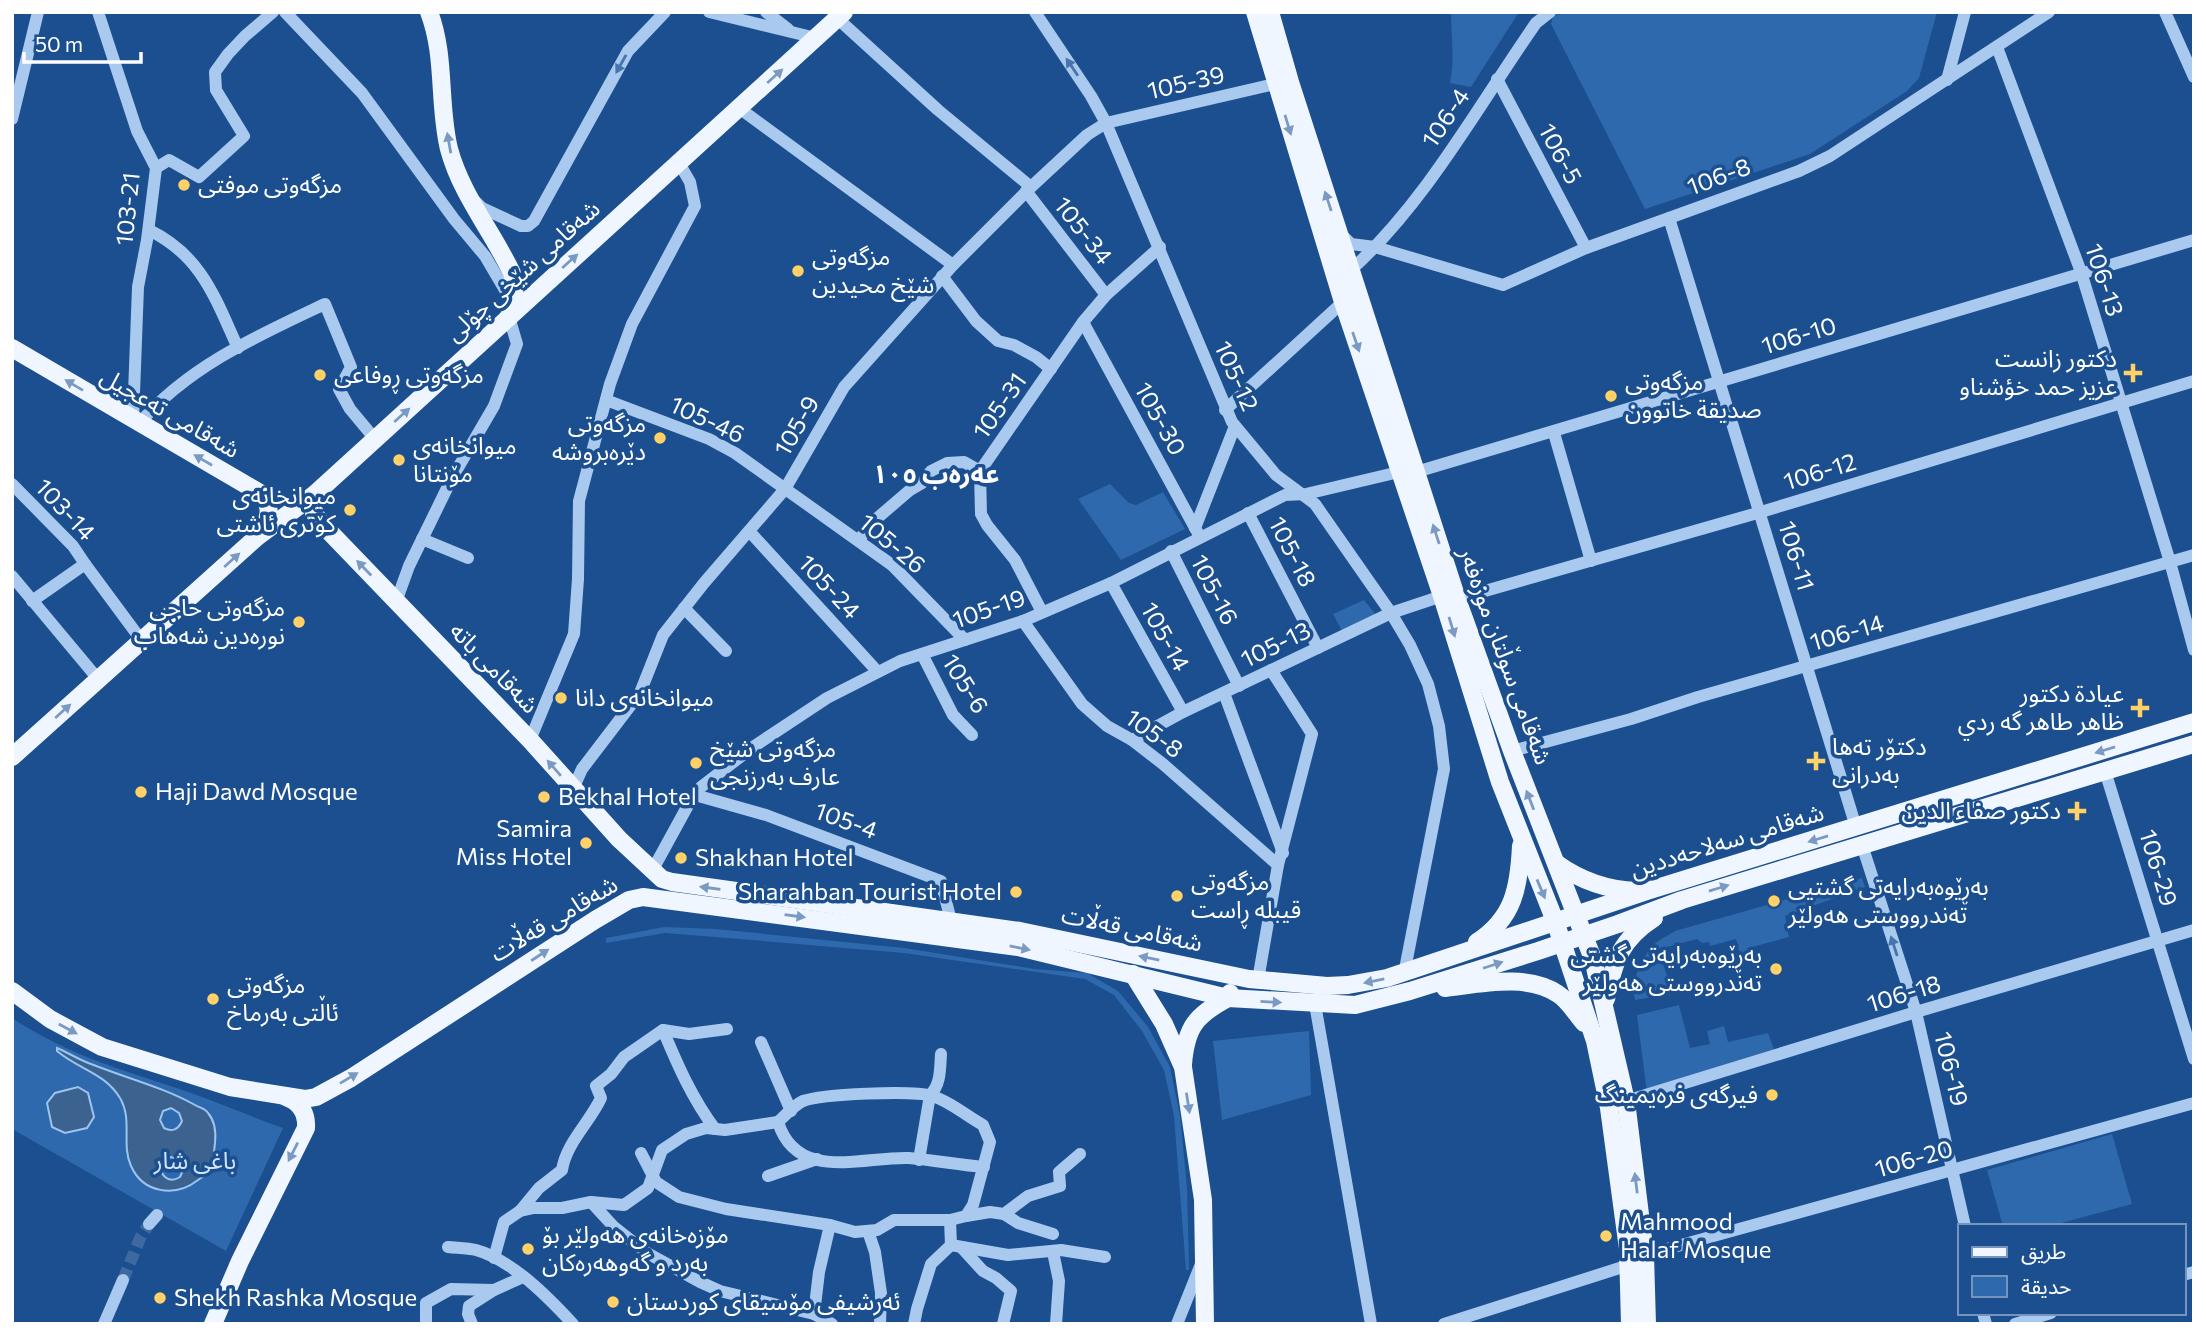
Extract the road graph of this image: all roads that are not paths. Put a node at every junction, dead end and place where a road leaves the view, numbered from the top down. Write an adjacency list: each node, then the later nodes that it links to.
1 (38, 12): 26 (street)
2 (98, 12): 29 (street, 103-21)
3 (273, 12): 29 (street)
4 (285, 12): 45 (street)
5 (429, 12): 31 (main road, one-way to 5)
6 (665, 12): 31 (street, one-way to 31)
7 (709, 12): 18 (street)
8 (766, 12): 18 (street)
9 (1035, 12): 27 (street, 105-12, one-way to 9)
10 (1255, 12): 24 (main road, شەقامی سوڵتان موزەفەر)
11 (1270, 12): 34 (main road, شەقامی سوڵتان موزەفەر, one-way to 11)
12 (1550, 12): 17 (street, 106-4)
13 (1965, 12): 23 (street)
14 (2049, 12): 20 (street, 106-8)
15 (2165, 12): 21 (street)
16 (841, 15): 19 (main road, شەقامی شێخی چۆلی); 30 (street, 105-34)
17 (1539, 18): 22 (street, 106-4)
18 (793, 32): 19 (street)
19 (816, 38): 25 (main road, شەقامی شێخی چۆلی, one-way to 19)
20 (1997, 47): 23 (street, 106-8); 41 (street, 106-13)
21 (2194, 77)
22 (1497, 79): 37 (street, 106-4); 38 (street, 106-5)
23 (1947, 80): 32 (street, 106-8)
24 (1275, 84): 27 (street, 105-39); 44 (main road, شەقامی سوڵتان موزەفەر, one-way to 44)
25 (739, 108): 28 (main road, شەقامی شێخی چۆلی); 39 (street)
26 (12, 119)
27 (1106, 123): 30 (street, 105-9); 36 (street, 105-12)
28 (679, 163): 45 (main road, شەقامی شێخی چۆلی, one-way to 28); 52 (street)
29 (156, 167): 33 (street, 103-21)
30 (1028, 189): 39 (street, 105-9); 43 (street, 105-34)
31 (465, 190): 45 (main road)
32 (1669, 218): 38 (street, 106-8); 51 (street, 106-11)
33 (149, 230): 48 (street); 55 (street, 103-21)
34 (1338, 231): 37 (street, 106-8); 40 (main road, شەقامی سوڵتان موزەفەر)
35 (2194, 240): 41 (street, 106-10)
36 (1160, 247): 43 (street, 105-31); 54 (street, 105-12)
37 (1376, 247): 38 (street, 106-8); 40 (street, 106-4)
38 (1587, 248)
39 (953, 265): 42 (street, 105-9)
40 (1351, 270): 60 (main road, شەقامی سوڵتان موزەفەر)
41 (2081, 272): 51 (street, 106-10); 53 (street, 106-13)
42 (942, 276): 49 (street); 62 (street, 105-9)
43 (1106, 295): 46 (street, 105-31)
44 (1343, 302): 54 (street); 60 (main road, شەقامی سوڵتان موزەفەر, one-way to 60)
45 (509, 317): 58 (main road, شەقامی شێخی چۆلی, one-way to 45); 70 (street)
46 (1083, 322): 49 (street, 105-31); 68 (street, 105-30)
47 (12, 348): 55 (main road, شەقامی تەعجیل, one-way to 47)
48 (238, 348): 55 (street); 58 (street)
49 (1051, 369): 59 (street, 105-31)
50 (2194, 381): 53 (street, 106-12)
51 (1720, 382): 57 (street, 106-10); 65 (street, 106-11)
52 (606, 400): 62 (street, 105-46); 102 (street)
53 (2122, 403): 65 (street, 106-12); 76 (street, 106-13)
54 (1225, 410): 56 (street, 105-12)
55 (136, 422): 69 (main road, شەقامی تەعجیل, one-way to 55)
56 (1235, 426): 64 (street, 105-12); 68 (street)
57 (1554, 433): 60 (street, 106-10); 75 (street)
58 (375, 439): 63 (main road, شەقامی شێخی چۆلی)
59 (980, 471): 71 (street); 84 (street, 105-31)
60 (1408, 472): 64 (street, 105-19); 80 (main road, شەقامی سوڵتان موزەفەر)
61 (12, 484): 77 (street, 103-14)
62 (785, 489): 67 (street, 105-9); 71 (street, 105-26)
63 (315, 494): 69 (main road, شەقامی شێخی چۆلی); 82 (main road, شەقامی باتە, one-way to 63)
64 (1306, 494): 66 (street, 105-19); 85 (street, 105-12)
65 (1761, 512): 75 (street, 106-12); 93 (street, 106-11)
66 (1248, 513): 68 (street, 105-19); 89 (street, 105-18)
67 (750, 532): 83 (street, 105-9); 95 (street, 105-24)
68 (1198, 532): 72 (street, 105-19)
69 (257, 537): 88 (main road, شەقامی شێخی چۆلی, one-way to 69)
70 (422, 539): 74 (street); 82 (street)
71 (859, 541): 87 (street, 105-26)
72 (1171, 551): 79 (street, 105-19); 97 (street, 105-16)
73 (2194, 555): 76 (street, 106-14)
74 (468, 558)
75 (1591, 561): 80 (street, 106-12)
76 (2169, 562): 90 (street, 106-13); 93 (street, 106-14)
77 (85, 564): 81 (street); 88 (street, 103-14)
78 (12, 576): 81 (street)
79 (1111, 583): 84 (street, 105-19); 99 (street, 105-14)
80 (1450, 598): 85 (street, 105-13); 105 (main road, شەقامی سوڵتان موزەفەر); 111 (main road, شەقامی سوڵتان موزەفەر, one-way to 111)
81 (32, 601): 96 (street)
82 (396, 602): 102 (main road, شەقامی باتە)
83 (684, 608): 91 (street); 108 (street, 105-9)
84 (1042, 612): 86 (street, 105-19)
85 (1391, 612): 89 (street, 105-13); 127 (street, 105-12)
86 (1023, 621): 87 (street, 105-19); 103 (street, 105-8)
87 (964, 640): 92 (street, 105-19)
88 (142, 641): 96 (main road, شەقامی شێخی چۆلی)
89 (1318, 648): 94 (street, 105-13)
90 (2194, 650)
91 (726, 651)
92 (922, 654): 95 (street, 105-19); 101 (street, 105-6)
93 (1807, 666): 105 (street, 106-14); 110 (street, 106-11)
94 (1271, 670): 97 (street, 105-13); 113 (street)
95 (877, 671): 109 (street, 105-19)
96 (99, 679): 106 (main road, شەقامی شێخی چۆلی, one-way to 96)
97 (1239, 686): 98 (street, 105-13)
98 (1224, 693): 99 (street, 105-13); 113 (street)
99 (1183, 712): 103 (street, 105-13)
100 (2194, 722): 110 (main road, شەقامی سەلاحەددین, one-way to 110)
101 (972, 735)
102 (530, 740): 108 (main road, شەقامی باتە, one-way to 102)
103 (1132, 740): 113 (street, 105-8)
104 (2194, 744): 107 (main road, شەقامی سەلاحەددین)
105 (1512, 751): 114 (main road, شەقامی سوڵتان موزەفەر, one-way to 105)
106 (12, 757)
107 (2105, 771): 112 (main road, شەقامی سەلاحەددین); 124 (street, 106-29)
108 (573, 789): 115 (main road, شەقامی باتە)
109 (695, 795): 115 (street, 105-19); 120 (street, 105-4)
110 (1856, 827): 116 (main road, شەقامی سەلاحەددین, one-way to 116)
111 (1520, 835): 121 (main road, شەقامی سوڵتان موزەفەر, one-way to 121); 126 (main road)
112 (1862, 845): 118 (main road, شەقامی سەلاحەددین, one-way to 112); 136 (street, 106-19, one-way to 112)
113 (1281, 859): 130 (street)
114 (1556, 863): 116 (main road); 119 (main road, شەقامی سوڵتان موزەفەر)
115 (652, 871): 117 (main road); 120 (main road, شەقامی قەڵات, one-way to 115)
116 (1647, 891): 119 (main road, شەقامی سەلاحەددین)
117 (638, 897): 128 (main road, شەقامی قەڵات, one-way to 128); 145 (main road, شەقامی قەڵات, one-way to 117)
118 (1682, 900): 123 (main road, شەقامی سەلاحەددین); 135 (main road)
119 (1577, 914): 121 (main road, شەقامی سەلاحەددین); 123 (main road, شەقامی سوڵتان موزەفەر)
120 (951, 921): 129 (main road, شەقامی قەڵات, one-way to 120)
121 (1555, 921): 125 (main road, شەقامی سوڵتان موزەفەر); 126 (main road, شەقامی قەڵات)
122 (2194, 930): 124 (street, 106-18)
123 (1585, 936): 125 (main road, شەقامی سەلاحەددین); 135 (main road, شەقامی سوڵتان موزەفەر)
124 (2158, 941): 136 (street, 106-18); 142 (street, 106-29)
125 (1562, 943): 132 (main road, شەقامی قەڵات, one-way to 125); 139 (main road, شەقامی سوڵتان موزەفەر)
126 (1456, 955): 127 (main road, شەقامی قەڵات)
127 (1406, 972): 130 (main road, شەقامی قەڵات, one-way to 130)
128 (1133, 974): 133 (main road, شەقامی قەڵات); 143 (main road, شەقامی قەڵات)
129 (1236, 976): 130 (main road, شەقامی قەڵات); 133 (main road)
130 (1258, 980)
131 (12, 991): 145 (main road, شەقامی قەڵات, one-way to 145)
132 (1410, 991): 134 (main road, شەقامی قەڵات); 139 (main road)
133 (1228, 998): 134 (main road, شەقامی قەڵات, one-way to 134); 143 (main road)
134 (1315, 1004): 194 (street)
135 (1604, 1005): 146 (main road, شەقامی سوڵتان موزەفەر)
136 (1916, 1012): 146 (street, 106-18); 156 (street, 106-19)
137 (727, 1029): 138 (street)
138 (663, 1030): 150 (street); 160 (street)
139 (1595, 1041): 175 (main road, شەقامی سوڵتان موزەفەر)
140 (761, 1042): 148 (street)
141 (941, 1054): 144 (street)
142 (2194, 1059)
143 (1182, 1068): 173 (main road, شەقامی قەڵات, one-way to 173)
144 (930, 1095): 148 (street); 154 (street); 155 (street)
145 (286, 1097): 182 (main road, one-way to 182)
146 (1626, 1101): 171 (main road, شەقامی سوڵتان موزەفەر, one-way to 146)
147 (2194, 1103): 156 (street, 106-20)
148 (790, 1111): 149 (street)
149 (778, 1122): 150 (street); 153 (street)
150 (715, 1129): 157 (street)
151 (641, 1153): 157 (street)
152 (1080, 1154): 161 (street)
153 (817, 1159): 154 (street); 158 (street)
154 (919, 1160): 155 (street)
155 (984, 1167): 162 (street)
156 (1954, 1170): 164 (street, 106-19); 171 (street, 106-20)
157 (653, 1175): 159 (street); 165 (street)
158 (768, 1177)
159 (591, 1202): 160 (street); 179 (street)
160 (520, 1211): 174 (street)
161 (1004, 1214): 162 (street); 167 (street)
162 (966, 1216): 163 (street)
163 (950, 1220): 166 (street); 168 (street)
164 (1965, 1224)
165 (830, 1225): 166 (street); 179 (street)
166 (868, 1231): 188 (street)
167 (1053, 1234)
168 (956, 1246): 170 (street); 189 (street); 190 (street)
169 (448, 1247): 174 (street)
170 (1053, 1252): 172 (street); 191 (street)
171 (1645, 1255): 197 (main road, شەقامی سوڵتان موزەفەر)
172 (1105, 1256)
173 (1204, 1257): 192 (street); 193 (main road, شەقامی قەڵات)
174 (495, 1258): 176 (street)
175 (1629, 1265): 195 (street); 196 (main road, شەقامی سوڵتان موزەفەر)
176 (523, 1277): 178 (street); 185 (street)
177 (123, 1280): 181 (street)
178 (494, 1290): 183 (street); 184 (street)
179 (809, 1313): 186 (street); 187 (street)
180 (2044, 1315): 198 (street)
181 (104, 1324)
182 (213, 1324)
183 (426, 1324)
184 (472, 1324)
185 (573, 1324)
186 (798, 1324)
187 (831, 1324)
188 (880, 1324)
189 (914, 1324)
190 (1003, 1324)
191 (1056, 1324)
192 (1177, 1324)
193 (1205, 1324)
194 (1371, 1324)
195 (1444, 1324)
196 (1630, 1324)
197 (1647, 1324)
198 (2015, 1324)

